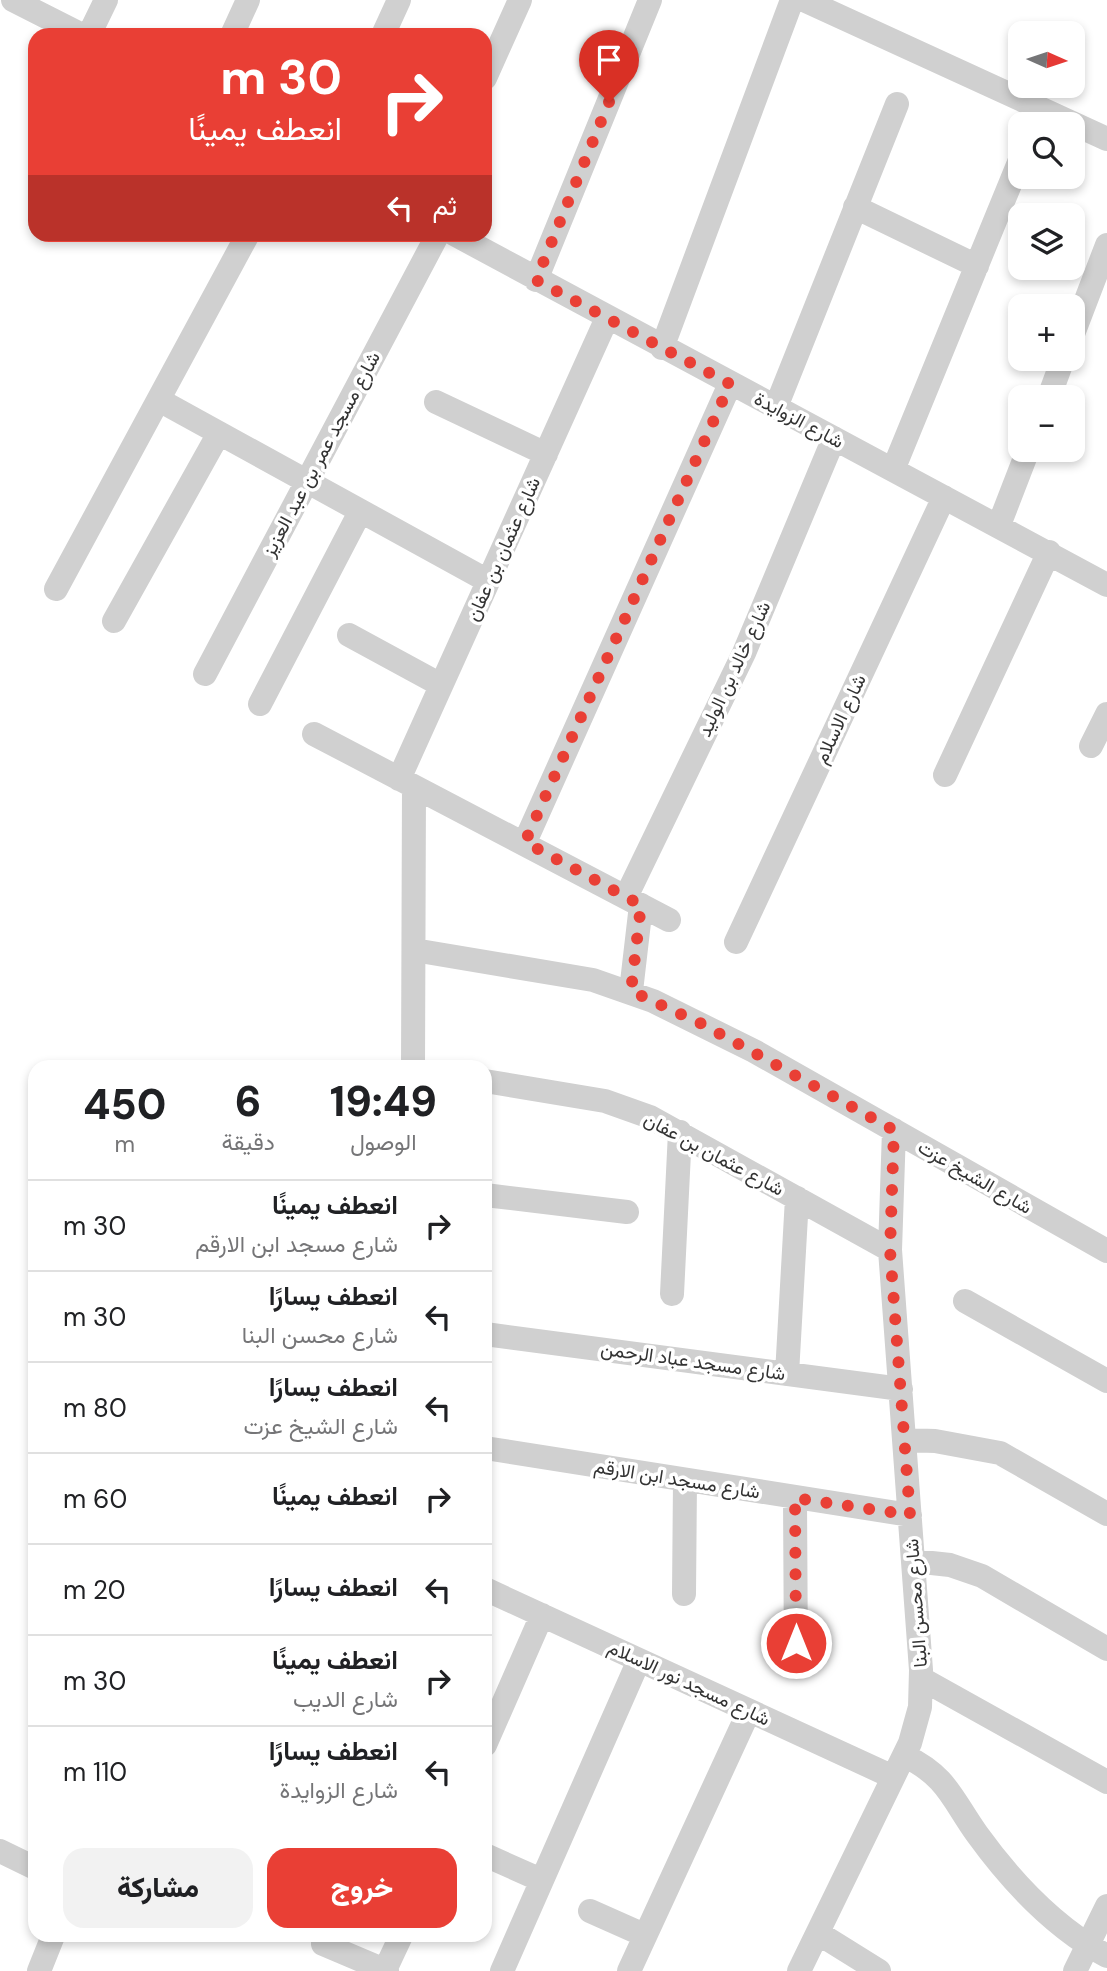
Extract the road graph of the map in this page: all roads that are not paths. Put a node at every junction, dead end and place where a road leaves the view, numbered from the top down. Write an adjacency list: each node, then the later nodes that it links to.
1 (13, 0): 9 (street)
2 (106, 0): 10 (street)
3 (248, 0): 11 (street)
4 (399, 0): 12 (street)
5 (520, 0): 13 (street)
6 (650, 0): 24 (street)
7 (792, 0): 27 (street)
8 (804, 0): 15 (street)
9 (68, 28)
10 (92, 28)
11 (235, 28)
12 (386, 28)
13 (492, 62)
14 (897, 104): 17 (street)
15 (1107, 139)
16 (1008, 189): 22 (street)
17 (855, 207): 22 (street); 31 (street)
18 (244, 242): 29 (street)
19 (434, 242): 37 (street, شارع مسجد عمر بن عبد العزيز)
20 (468, 242): 24 (street, شارع الزوايدة)
21 (1107, 245): 23 (street)
22 (977, 266): 36 (street)
23 (1102, 272): 25 (street)
24 (536, 280): 26 (street, شارع الزوايدة)
25 (1085, 308)
26 (607, 318): 27 (street, شارع الزوايدة); 34 (street, شارع عثمان بن عفان)
27 (662, 348): 28 (street, شارع الزوايدة)
28 (730, 384): 31 (street, شارع الزوايدة); 55 (street)
29 (159, 400): 32 (street); 44 (street)
30 (436, 402): 34 (street)
31 (776, 407): 33 (street, شارع الزوايدة)
32 (219, 433): 37 (street); 45 (street)
33 (834, 439): 36 (street, شارع الزوايدة); 56 (street, شارع خالد بن الوليد)
34 (546, 454): 42 (street, شارع عثمان بن عفان)
35 (1023, 462): 40 (street)
36 (893, 470): 38 (street, شارع الزوايدة)
37 (307, 481): 39 (street); 47 (street, شارع مسجد عمر بن عبد العزيز)
38 (944, 497): 40 (street, شارع الزوايدة); 58 (street, شارع الاسلام)
39 (360, 512): 42 (street); 49 (street)
40 (999, 525): 41 (street, شارع الزوايدة)
41 (1049, 552): 43 (street, شارع الزوايدة); 53 (street)
42 (488, 581): 48 (street, شارع عثمان بن عفان)
43 (1107, 584)
44 (56, 589)
45 (114, 621)
46 (349, 635): 48 (street)
47 (205, 674)
48 (441, 685): 54 (street, شارع عثمان بن عفان)
49 (260, 704)
50 (1107, 714): 52 (street)
51 (314, 734): 54 (street)
52 (1091, 746)
53 (945, 775)
54 (406, 783): 55 (street); 59 (street)
55 (525, 842): 56 (street)
56 (634, 901): 57 (street); 60 (street, شارع خالد بن الوليد)
57 (669, 920)
58 (736, 942)
59 (414, 950): 60 (street, شارع الشيخ عزت); 61 (street)
60 (631, 991): 63 (street, شارع الشيخ عزت)
61 (414, 1060)
62 (492, 1082): 64 (street, شارع عثمان بن عفان)
63 (894, 1130): 68 (street, شارع محسن البنا); 69 (street, شارع الشيخ عزت)
64 (680, 1132): 66 (street, شارع عثمان بن عفان); 70 (street)
65 (492, 1196): 67 (street)
66 (797, 1198): 68 (street, شارع عثمان بن عفان); 73 (street)
67 (627, 1212)
68 (890, 1250): 75 (street, شارع محسن البنا)
69 (1107, 1251)
70 (672, 1294)
71 (965, 1301): 74 (street)
72 (492, 1335): 73 (street, شارع مسجد عباد الرحمن)
73 (788, 1374): 75 (street, شارع مسجد عباد الرحمن)
74 (1107, 1381)
75 (901, 1389): 76 (street, شارع محسن البنا)
76 (904, 1440): 80 (street); 81 (street, شارع محسن البنا)
77 (492, 1449): 78 (street, شارع مسجد ابن الارقم)
78 (685, 1481): 79 (street, شارع مسجد ابن الارقم); 84 (street)
79 (795, 1498): 81 (street, شارع مسجد ابن الارقم); 88 (street)
80 (1107, 1514)
81 (910, 1515): 82 (street, شارع محسن البنا)
82 (913, 1561): 86 (street); 89 (street, شارع محسن البنا)
83 (492, 1592): 85 (street, شارع مسجد نور الاسلام)
84 (684, 1594)
85 (542, 1615): 87 (street, شارع مسجد نور الاسلام); 91 (street)
86 (1107, 1649)
87 (639, 1660): 90 (street, شارع مسجد نور الاسلام); 97 (street)
88 (796, 1667)
89 (922, 1679): 92 (street, شارع محسن البنا); 93 (street)
90 (749, 1711): 92 (street, شارع مسجد نور الاسلام); 101 (street)
91 (492, 1729)
92 (899, 1767): 100 (street, شارع محسن البنا); 105 (street, شارع مسجد نور الاسلام)
93 (1107, 1782)
94 (0, 1851): 96 (street)
95 (492, 1858): 97 (street)
96 (28, 1865)
97 (541, 1881): 108 (street)
98 (1107, 1906): 105 (street)
99 (590, 1911): 101 (street)
100 (818, 1933): 110 (street, شارع محسن البنا); 111 (street)
101 (644, 1935): 109 (street)
102 (51, 1942): 106 (street)
103 (398, 1942): 107 (street)
104 (323, 1944): 107 (street)
105 (1097, 1951): 112 (street)
106 (39, 1971)
107 (386, 1971)
108 (502, 1971)
109 (629, 1971)
110 (799, 1971)
111 (878, 1971)
112 (1075, 1971)

